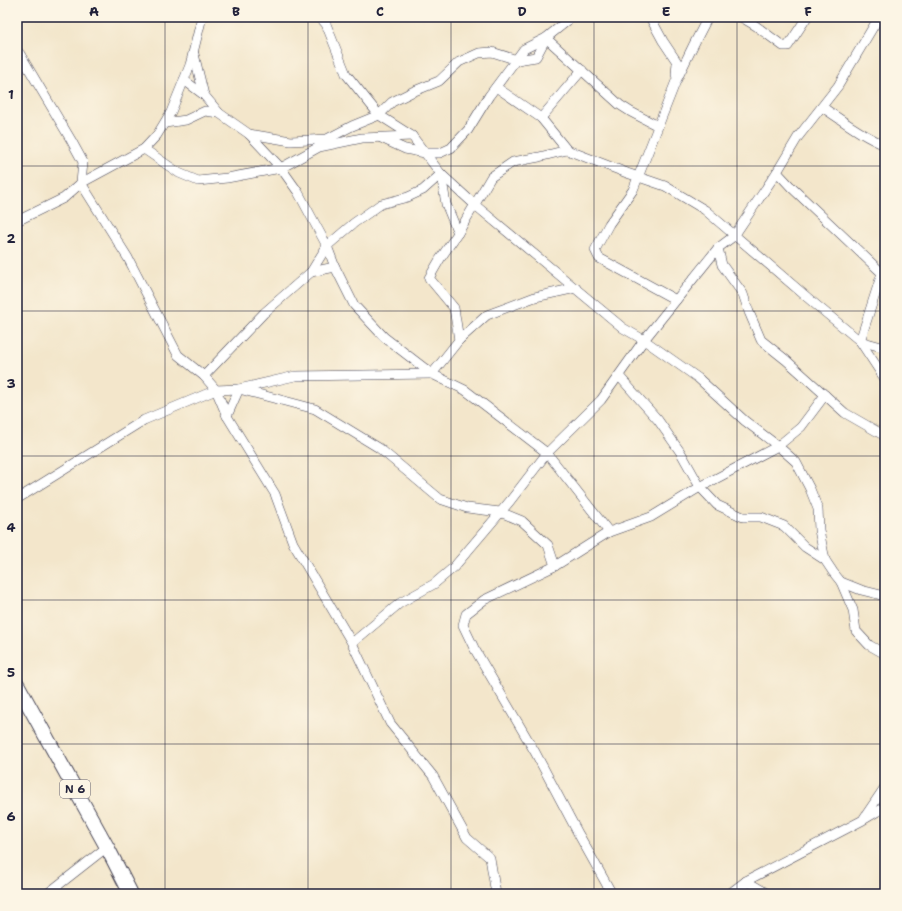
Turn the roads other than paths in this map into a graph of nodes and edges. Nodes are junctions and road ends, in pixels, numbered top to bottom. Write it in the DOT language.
graph roads {
  1 [pos="196,17"];
  2 [pos="202,17"];
  3 [pos="320,17"];
  4 [pos="569,17"];
  5 [pos="650,17"];
  6 [pos="708,17"];
  7 [pos="741,17"];
  8 [pos="807,17"];
  9 [pos="879,17"];
  10 [pos="546,38"];
  11 [pos="193,51"];
  12 [pos="17,52"];
  13 [pos="517,60"];
  14 [pos="582,70"];
  15 [pos="184,80"];
  16 [pos="676,81"];
  17 [pos="496,87"];
  18 [pos="204,95"];
  19 [pos="822,107"];
  20 [pos="219,113"];
  21 [pos="379,115"];
  22 [pos="541,118"];
  23 [pos="165,123"];
  24 [pos="658,126"];
  25 [pos="249,134"];
  26 [pos="412,136"];
  27 [pos="380,138"];
  28 [pos="885,145"];
  29 [pos="144,149"];
  30 [pos="567,150"];
  31 [pos="425,153"];
  32 [pos="281,168"];
  33 [pos="777,172"];
  34 [pos="441,174"];
  35 [pos="638,177"];
  36 [pos="81,183"];
  37 [pos="475,205"];
  38 [pos="17,221"];
  39 [pos="458,233"];
  40 [pos="734,236"];
  41 [pos="327,246"];
  42 [pos="718,248"];
  43 [pos="335,267"];
  44 [pos="311,272"];
  45 [pos="576,288"];
  46 [pos="676,300"];
  47 [pos="459,340"];
  48 [pos="644,340"];
  49 [pos="860,341"];
  50 [pos="885,348"];
  51 [pos="432,374"];
  52 [pos="204,376"];
  53 [pos="619,376"];
  54 [pos="885,380"];
  55 [pos="239,389"];
  56 [pos="216,390"];
  57 [pos="825,395"];
  58 [pos="227,416"];
  59 [pos="885,436"];
  60 [pos="778,446"];
  61 [pos="547,453"];
  62 [pos="700,487"];
  63 [pos="17,499"];
  64 [pos="500,512"];
  65 [pos="609,532"];
  66 [pos="825,560"];
  67 [pos="555,566"];
  68 [pos="841,582"];
  69 [pos="885,596"];
  70 [pos="352,643"];
  71 [pos="885,654"];
  72 [pos="17,684"];
  73 [pos="885,787"];
  74 [pos="885,807"];
  75 [pos="863,820"];
  76 [pos="107,847"];
  77 [pos="746,881"];
  78 [pos="47,894"];
  79 [pos="131,894"];
  80 [pos="496,894"];
  81 [pos="612,894"];
  82 [pos="729,894"];
  83 [pos="740,894"];
  84 [pos="768,894"];
  1 -- 11 [label="street"];
  2 -- 11 [label="street"];
  3 -- 21 [label="street"];
  4 -- 10 [label="street"];
  5 -- 16 [label="street"];
  6 -- 16 [label="street"];
  7 -- 8 [label="street"];
  9 -- 19 [label="street"];
  10 -- 13 [label="street"];
  10 -- 14 [label="street"];
  11 -- 15 [label="street"];
  11 -- 18 [label="street"];
  12 -- 36 [label="street"];
  13 -- 17 [label="street"];
  13 -- 21 [label="street"];
  14 -- 22 [label="street"];
  14 -- 24 [label="street"];
  15 -- 18 [label="street"];
  15 -- 23 [label="street"];
  16 -- 24 [label="street"];
  17 -- 22 [label="street"];
  17 -- 31 [label="street"];
  18 -- 20 [label="street"];
  19 -- 28 [label="street"];
  19 -- 33 [label="street"];
  20 -- 23 [label="street"];
  20 -- 25 [label="street"];
  21 -- 25 [label="street"];
  21 -- 26 [label="street"];
  22 -- 30 [label="street"];
  23 -- 29 [label="street"];
  24 -- 35 [label="street"];
  25 -- 32 [label="street"];
  26 -- 27 [label="street"];
  26 -- 31 [label="street"];
  27 -- 31 [label="street"];
  27 -- 32 [label="street"];
  29 -- 32 [label="street"];
  29 -- 36 [label="street"];
  30 -- 35 [label="street"];
  30 -- 37 [label="street"];
  31 -- 34 [label="street"];
  32 -- 41 [label="street"];
  33 -- 40 [label="street"];
  33 -- 49 [label="street"];
  34 -- 37 [label="street"];
  34 -- 39 [label="street"];
  34 -- 41 [label="street"];
  35 -- 40 [label="street"];
  35 -- 46 [label="street"];
  36 -- 38 [label="street"];
  36 -- 52 [label="street"];
  37 -- 39 [label="street"];
  37 -- 45 [label="street"];
  39 -- 47 [label="street"];
  40 -- 42 [label="street"];
  40 -- 49 [label="street"];
  41 -- 43 [label="street"];
  41 -- 44 [label="street"];
  42 -- 46 [label="street"];
  42 -- 57 [label="street"];
  43 -- 44 [label="street"];
  43 -- 51 [label="street"];
  44 -- 52 [label="street"];
  45 -- 47 [label="street"];
  45 -- 48 [label="street"];
  46 -- 48 [label="street"];
  47 -- 51 [label="street"];
  48 -- 53 [label="street"];
  48 -- 60 [label="street"];
  49 -- 50 [label="street"];
  49 -- 54 [label="street"];
  51 -- 55 [label="street"];
  51 -- 61 [label="street"];
  52 -- 56 [label="street"];
  53 -- 61 [label="street"];
  53 -- 62 [label="street"];
  55 -- 56 [label="street"];
  55 -- 58 [label="street"];
  55 -- 64 [label="street"];
  56 -- 58 [label="street"];
  56 -- 63 [label="street"];
  57 -- 59 [label="street"];
  57 -- 60 [label="street"];
  58 -- 70 [label="street"];
  60 -- 62 [label="street"];
  60 -- 66 [label="street"];
  61 -- 64 [label="street"];
  61 -- 65 [label="street"];
  62 -- 65 [label="street"];
  62 -- 66 [label="street"];
  64 -- 67 [label="street"];
  64 -- 70 [label="street"];
  65 -- 67 [label="street"];
  66 -- 68 [label="street"];
  67 -- 81 [label="street"];
  68 -- 69 [label="street"];
  68 -- 71 [label="street"];
  70 -- 80 [label="street"];
  72 -- 76 [label="main road, N 6"];
  73 -- 75 [label="street"];
  74 -- 75 [label="street"];
  75 -- 77 [label="street"];
  76 -- 78 [label="street"];
  76 -- 79 [label="main road, N 6"];
  77 -- 82 [label="street"];
  77 -- 83 [label="street"];
  77 -- 84 [label="street"];
}
